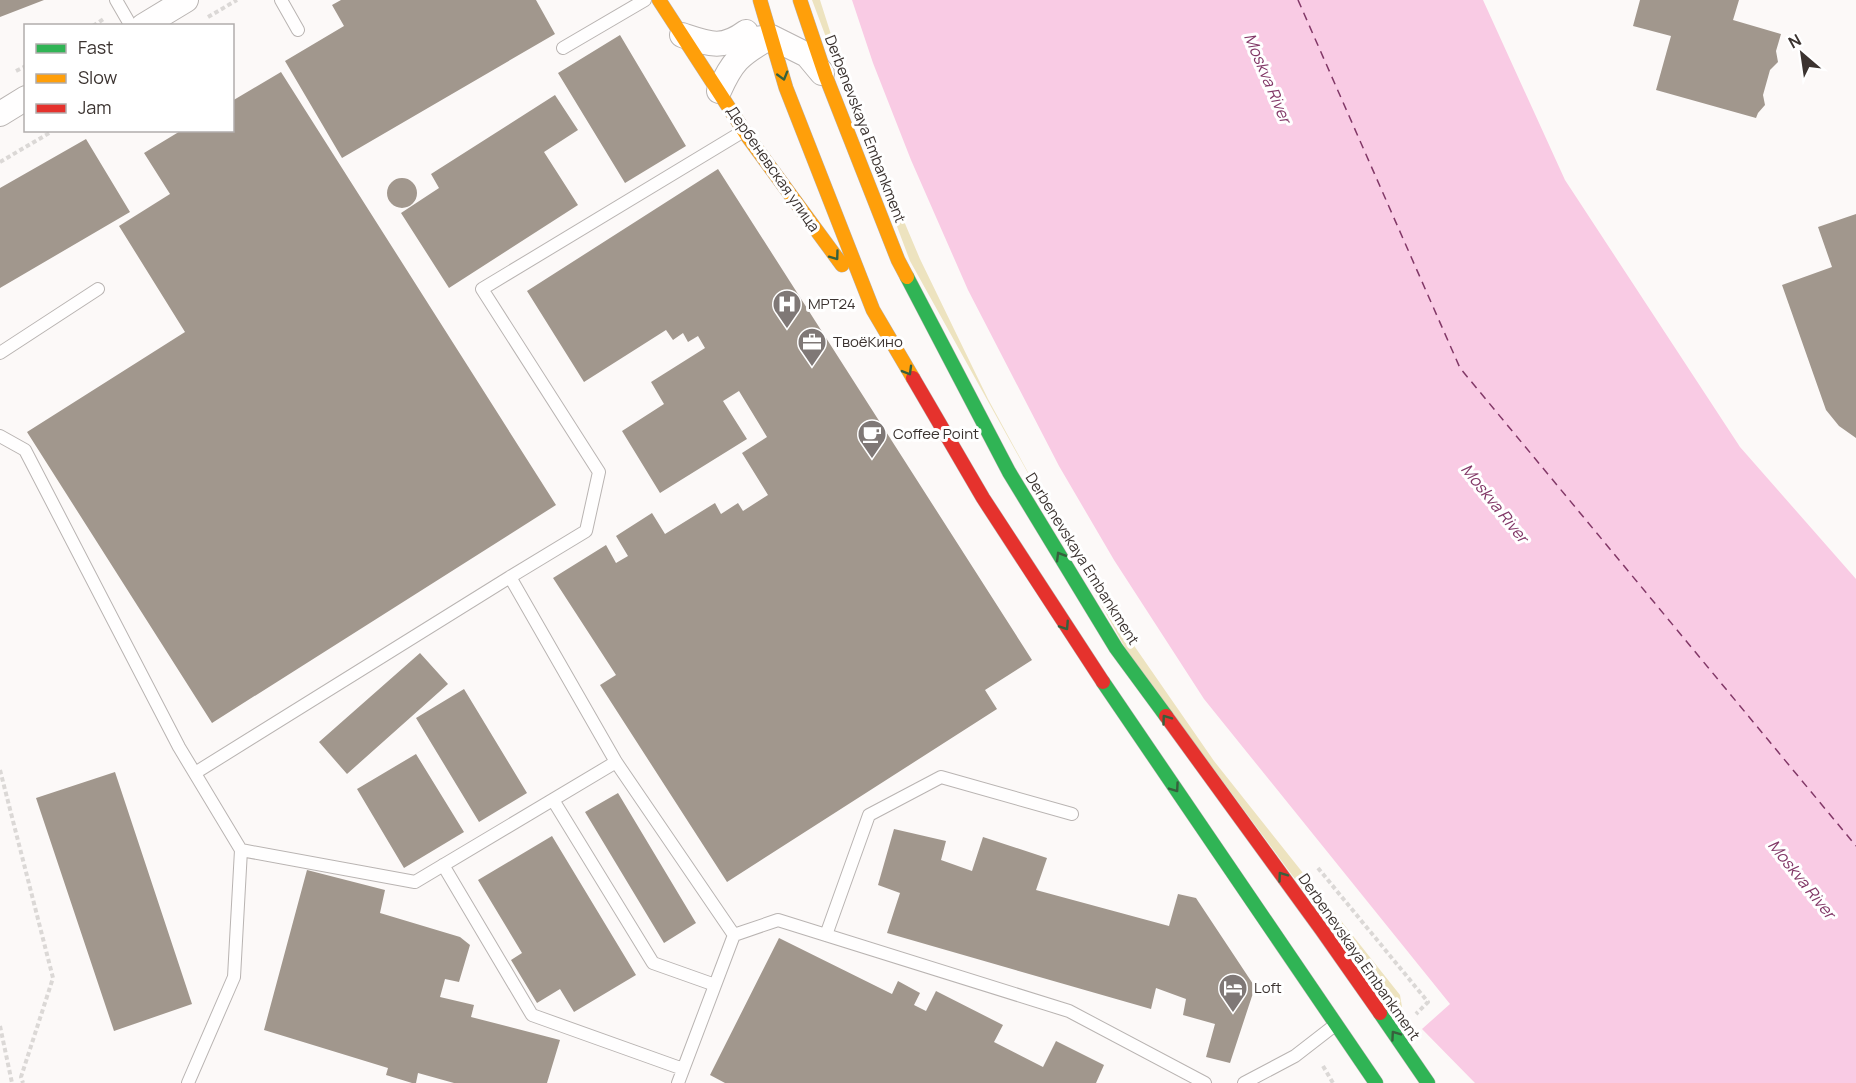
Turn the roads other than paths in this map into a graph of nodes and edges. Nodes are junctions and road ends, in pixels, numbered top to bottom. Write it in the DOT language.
graph roads {
  1 [pos="116,0"];
  2 [pos="281,0"];
  3 [pos="645,0"];
  4 [pos="659,0"];
  5 [pos="760,0"];
  6 [pos="800,0"];
  7 [pos="171,4"];
  8 [pos="130,24"];
  9 [pos="146,24"];
  10 [pos="298,30"];
  11 [pos="682,35"];
  12 [pos="771,37"];
  13 [pos="733,42"];
  14 [pos="563,48"];
  15 [pos="826,77"];
  16 [pos="719,91"];
  17 [pos="24,99"];
  18 [pos="0,114"];
  19 [pos="744,131"];
  20 [pos="98,289"];
  21 [pos="868,301"];
  22 [pos="0,353"];
  23 [pos="0,436"];
  24 [pos="510,577"];
  25 [pos="616,762"];
  26 [pos="195,773"];
  27 [pos="553,800"];
  28 [pos="1072,814"];
  29 [pos="241,850"];
  30 [pos="443,865"];
  31 [pos="734,935"];
  32 [pos="826,935"];
  33 [pos="715,985"];
  34 [pos="1335,1025"];
  35 [pos="683,1069"];
  36 [pos="1368,1077"];
  37 [pos="188,1083"];
  38 [pos="678,1083"];
  39 [pos="1205,1083"];
  40 [pos="1244,1083"];
  41 [pos="1428,1083"];
  1 -- 8 [label="lane"];
  2 -- 10 [label="lane"];
  3 -- 14 [label="lane"];
  4 -- 11 [label="main road, Дербеневская улица"];
  5 -- 12 [label="main road"];
  5 -- 13 [label="street"];
  6 -- 15 [label="main road, Derbenevskaya Embankment"];
  7 -- 9 [label="street"];
  11 -- 13 [label="street"];
  11 -- 16 [label="main road, Дербеневская улица"];
  12 -- 13 [label="street"];
  12 -- 15 [label="street"];
  12 -- 16 [label="street"];
  12 -- 21 [label="main road, one-way"];
  41 -- 15 [label="main road, Derbenevskaya Embankment, one-way"];
  16 -- 19 [label="main road, Дербеневская улица"];
  17 -- 18 [label="street"];
  19 -- 21 [label="main road, Дербеневская улица, one-way"];
  19 -- 24 [label="lane"];
  20 -- 22 [label="lane"];
  21 -- 34 [label="main road, one-way"];
  23 -- 26 [label="lane"];
  24 -- 25 [label="lane"];
  24 -- 26 [label="lane"];
  25 -- 27 [label="lane"];
  25 -- 31 [label="lane"];
  26 -- 29 [label="lane"];
  27 -- 30 [label="lane"];
  27 -- 33 [label="lane"];
  28 -- 32 [label="lane"];
  29 -- 30 [label="lane"];
  29 -- 37 [label="lane"];
  30 -- 35 [label="lane"];
  31 -- 32 [label="lane"];
  31 -- 33 [label="lane"];
  32 -- 39 [label="lane"];
  33 -- 35 [label="lane"];
  34 -- 36 [label="main road"];
  34 -- 40 [label="lane"];
  35 -- 38 [label="lane"];
}
